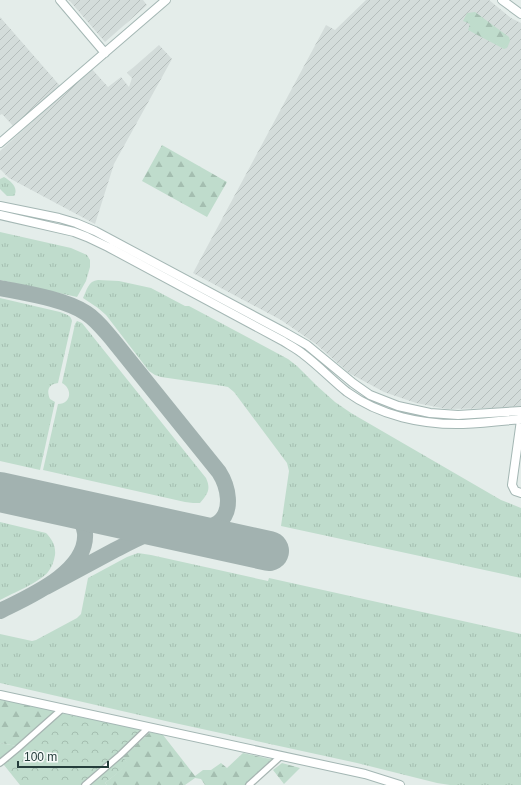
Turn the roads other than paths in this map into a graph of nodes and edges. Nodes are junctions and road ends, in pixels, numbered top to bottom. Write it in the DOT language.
graph roads {
  1 [pos="60,0"];
  2 [pos="166,0"];
  3 [pos="503,1"];
  4 [pos="521,14"];
  5 [pos="105,53"];
  6 [pos="0,143"];
  7 [pos="0,206"];
  8 [pos="0,215"];
  9 [pos="521,416"];
  10 [pos="521,493"];
  11 [pos="0,695"];
  12 [pos="62,709"];
  13 [pos="149,727"];
  14 [pos="281,756"];
  15 [pos="0,764"];
  16 [pos="85,785"];
  17 [pos="249,785"];
  18 [pos="400,785"];
  1 -- 5 [label="street"];
  2 -- 5 [label="street"];
  3 -- 4 [label="street"];
  5 -- 6 [label="street"];
  7 -- 9 [label="street"];
  8 -- 9 [label="street"];
  9 -- 10 [label="street"];
  11 -- 12 [label="street"];
  12 -- 13 [label="street"];
  12 -- 15 [label="street"];
  13 -- 14 [label="street"];
  13 -- 16 [label="street"];
  14 -- 17 [label="street"];
  14 -- 18 [label="street"];
}
